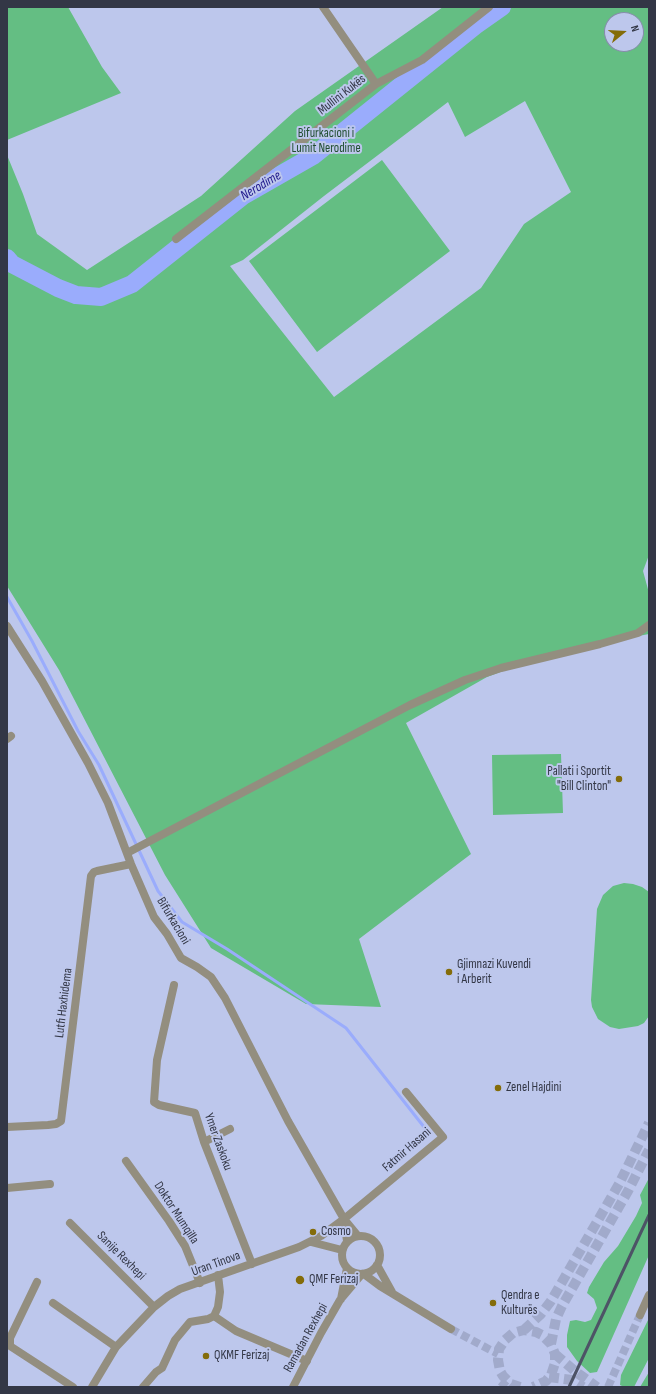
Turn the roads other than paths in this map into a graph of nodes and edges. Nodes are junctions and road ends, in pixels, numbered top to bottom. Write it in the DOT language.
graph roads {
  1 [pos="323,7"];
  2 [pos="489,7"];
  3 [pos="376,84"];
  4 [pos="176,239"];
  5 [pos="649,625"];
  6 [pos="7,626"];
  7 [pos="129,852"];
  8 [pos="131,864"];
  9 [pos="174,985"];
  10 [pos="406,1092"];
  11 [pos="7,1127"];
  12 [pos="230,1129"];
  13 [pos="204,1142"];
  14 [pos="126,1161"];
  15 [pos="50,1184"];
  16 [pos="7,1188"];
  17 [pos="344,1219"];
  18 [pos="70,1223"];
  19 [pos="358,1236"];
  20 [pos="347,1241"];
  21 [pos="311,1242"];
  22 [pos="342,1250"];
  23 [pos="252,1264"];
  24 [pos="377,1265"];
  25 [pos="347,1268"];
  26 [pos="363,1274"];
  27 [pos="218,1276"];
  28 [pos="37,1282"];
  29 [pos="200,1282"];
  30 [pos="392,1292"];
  31 [pos="649,1295"];
  32 [pos="340,1300"];
  33 [pos="53,1303"];
  34 [pos="154,1307"];
  35 [pos="640,1315"];
  36 [pos="214,1316"];
  37 [pos="451,1329"];
  38 [pos="116,1347"];
  39 [pos="307,1361"];
  40 [pos="73,1387"];
  41 [pos="92,1387"];
  42 [pos="143,1387"];
  43 [pos="293,1387"];
  1 -- 3 [label="street"];
  2 -- 3 [label="street, Mullini Kukës"];
  3 -- 4 [label="street, Mullini Kukës"];
  5 -- 7 [label="street"];
  6 -- 7 [label="street, Bifurkacioni"];
  7 -- 8 [label="street, Bifurkacioni"];
  8 -- 11 [label="street, Lutfi Haxhidema"];
  8 -- 17 [label="street, Bifurkacioni"];
  9 -- 13 [label="street, Ymer Zaskoku"];
  10 -- 17 [label="street, Fatmir Hasani"];
  12 -- 13 [label="street"];
  13 -- 23 [label="street, Ymer Zaskoku"];
  14 -- 29 [label="street, Doktor Mumqilla"];
  15 -- 16 [label="street"];
  17 -- 19 [label="street"];
  17 -- 20 [label="street"];
  17 -- 21 [label="street"];
  18 -- 34 [label="street, Sanije Rexhepi"];
  19 -- 20 [label="street"];
  19 -- 24 [label="street"];
  20 -- 22 [label="street"];
  21 -- 22 [label="street"];
  21 -- 23 [label="street, Uran Tinova"];
  22 -- 25 [label="street, Ramadan Rexhepi"];
  23 -- 27 [label="street, Uran Tinova"];
  24 -- 26 [label="street, Ramadan Rexhepi"];
  24 -- 30 [label="street"];
  25 -- 26 [label="street"];
  25 -- 32 [label="street, Ramadan Rexhepi"];
  26 -- 30 [label="street"];
  26 -- 32 [label="street, Ramadan Rexhepi"];
  27 -- 29 [label="street, Uran Tinova"];
  27 -- 36 [label="street"];
  28 -- 40 [label="street"];
  29 -- 34 [label="street, Uran Tinova"];
  30 -- 37 [label="street"];
  31 -- 35 [label="street"];
  32 -- 39 [label="street, Ramadan Rexhepi"];
  33 -- 38 [label="street"];
  34 -- 38 [label="street, Uran Tinova"];
  36 -- 39 [label="street"];
  36 -- 42 [label="street"];
  38 -- 41 [label="street, Uran Tinova"];
  39 -- 43 [label="street, Ramadan Rexhepi"];
}
